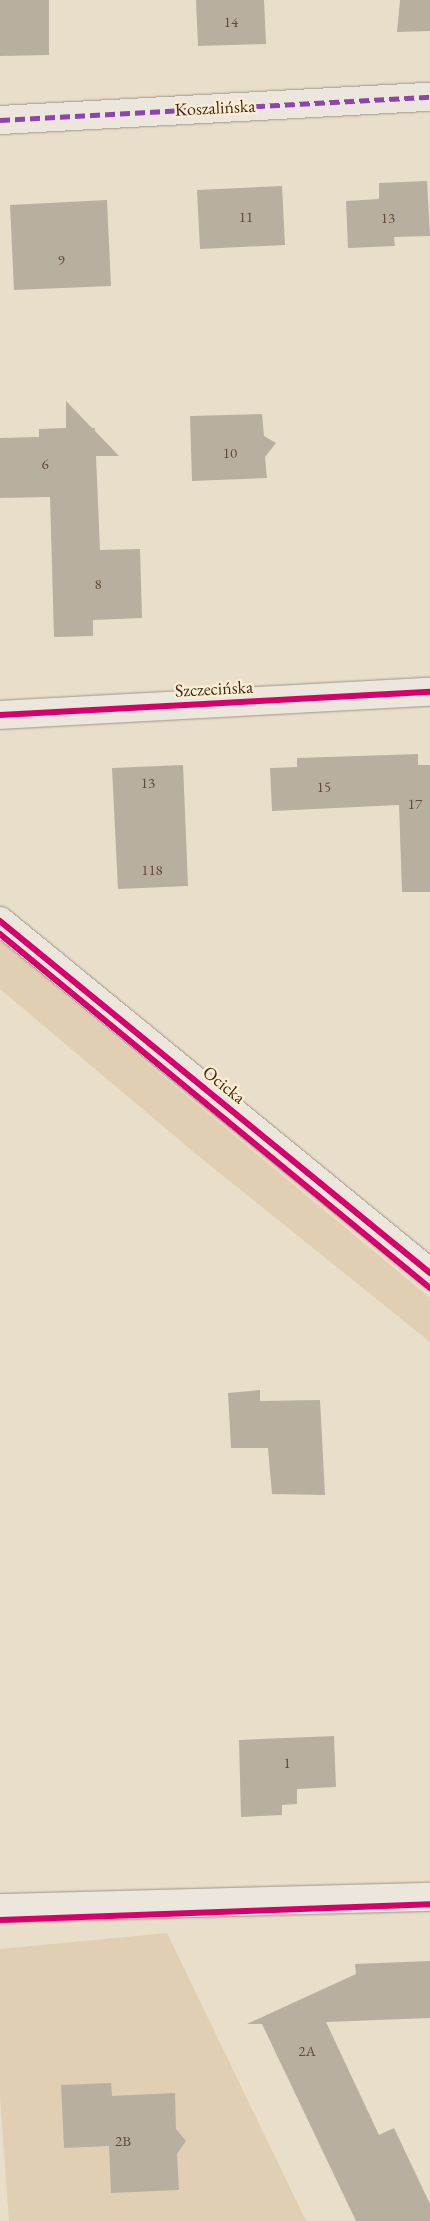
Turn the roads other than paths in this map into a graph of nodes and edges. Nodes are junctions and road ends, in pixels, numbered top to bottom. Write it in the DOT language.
graph roads {
  1 [pos="430,97"];
  2 [pos="0,120"];
  3 [pos="430,692"];
  4 [pos="0,715"];
  5 [pos="0,921"];
  6 [pos="430,1273"];
  7 [pos="430,1897"];
  8 [pos="0,1908"];
  1 -- 2 [label="street, Koszalińska"];
  3 -- 4 [label="street, Szczecińska"];
  5 -- 6 [label="street, Ocicka"];
  7 -- 8 [label="street"];
}
